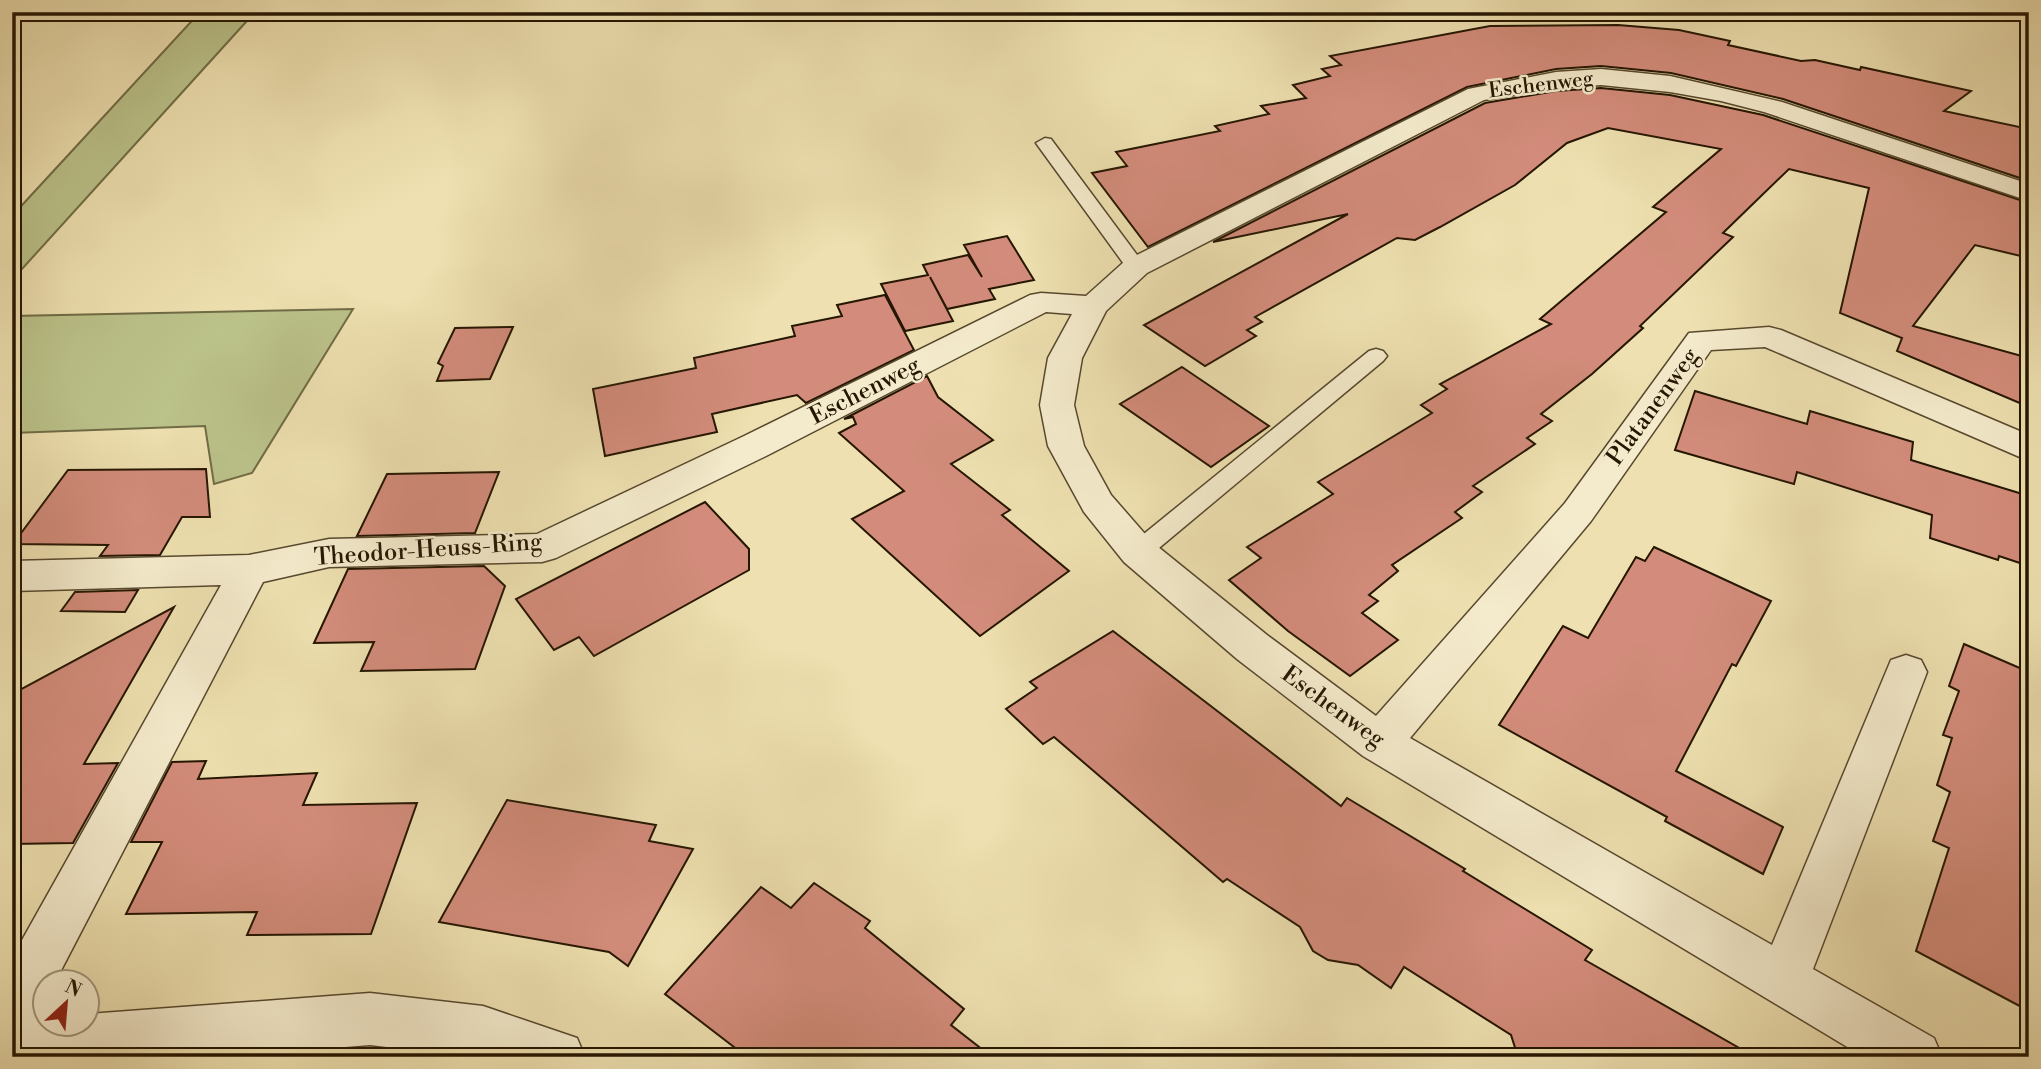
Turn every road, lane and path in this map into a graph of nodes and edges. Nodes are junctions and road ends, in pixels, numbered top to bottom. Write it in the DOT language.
graph roads {
  1 [pos="1045,143"];
  2 [pos="2029,193"];
  3 [pos="1136,267"];
  4 [pos="1093,306"];
  5 [pos="1376,356"];
  6 [pos="755,446"];
  7 [pos="2029,449"];
  8 [pos="1138,552"];
  9 [pos="249,570"];
  10 [pos="12,576"];
  11 [pos="1906,672"];
  12 [pos="1379,743"];
  13 [pos="1783,980"];
  14 [pos="15,1028"];
  15 [pos="558,1057"];
  16 [pos="1916,1057"];
  1 -- 3 [label="lane"];
  2 -- 3 [label="street, Eschenweg"];
  3 -- 4 [label="street, Eschenweg"];
  4 -- 6 [label="street, Eschenweg"];
  4 -- 8 [label="street, Eschenweg"];
  5 -- 8 [label="lane"];
  6 -- 9 [label="street, Theodor-Heuss-Ring"];
  7 -- 12 [label="street, Platanenweg"];
  8 -- 12 [label="street, Eschenweg"];
  9 -- 10 [label="street, Theodor-Heuss-Ring"];
  9 -- 14 [label="street"];
  11 -- 13 [label="street"];
  12 -- 13 [label="street, Eschenweg"];
  13 -- 16 [label="street, Eschenweg"];
  14 -- 15 [label="street"];
}
